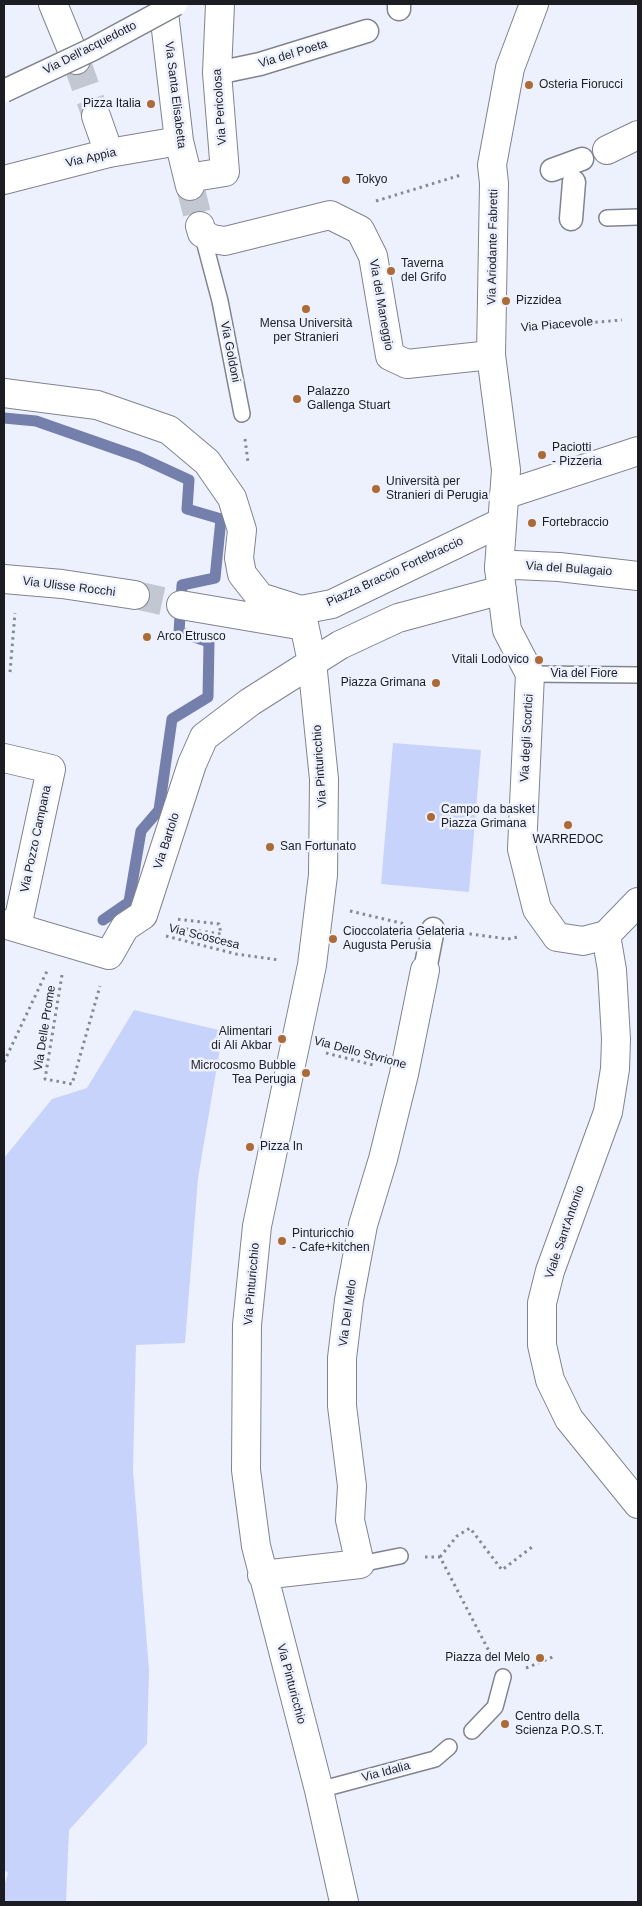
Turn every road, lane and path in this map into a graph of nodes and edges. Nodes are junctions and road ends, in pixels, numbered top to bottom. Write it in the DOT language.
graph roads {
  1 [pos="53,4"];
  2 [pos="163,4"];
  3 [pos="176,4"];
  4 [pos="220,4"];
  5 [pos="534,4"];
  6 [pos="368,31"];
  7 [pos="76,60"];
  8 [pos="217,73"];
  9 [pos="4,91"];
  10 [pos="96,116"];
  11 [pos="638,135"];
  12 [pos="179,141"];
  13 [pos="109,153"];
  14 [pos="595,154"];
  15 [pos="492,165"];
  16 [pos="552,170"];
  17 [pos="4,180"];
  18 [pos="189,182"];
  19 [pos="574,182"];
  20 [pos="330,215"];
  21 [pos="638,217"];
  22 [pos="607,218"];
  23 [pos="571,219"];
  24 [pos="201,229"];
  25 [pos="622,320"];
  26 [pos="491,343"];
  27 [pos="4,393"];
  28 [pos="242,414"];
  29 [pos="638,451"];
  30 [pos="248,462"];
  31 [pos="503,508"];
  32 [pos="638,576"];
  33 [pos="500,579"];
  34 [pos="11,580"];
  35 [pos="135,595"];
  36 [pos="181,605"];
  37 [pos="302,618"];
  38 [pos="312,662"];
  39 [pos="10,672"];
  40 [pos="530,674"];
  41 [pos="638,674"];
  42 [pos="4,758"];
  43 [pos="638,902"];
  44 [pos="10,925"];
  45 [pos="151,925"];
  46 [pos="169,927"];
  47 [pos="433,929"];
  48 [pos="606,935"];
  49 [pos="109,955"];
  50 [pos="312,965"];
  51 [pos="63,968"];
  52 [pos="55,969"];
  53 [pos="425,970"];
  54 [pos="294,1044"];
  55 [pos="4,1062"];
  56 [pos="404,1074"];
  57 [pos="638,1504"];
  58 [pos="532,1547"];
  59 [pos="400,1556"];
  60 [pos="440,1557"];
  61 [pos="360,1564"];
  62 [pos="262,1574"];
  63 [pos="555,1656"];
  64 [pos="503,1677"];
  65 [pos="472,1731"];
  66 [pos="449,1747"];
  67 [pos="320,1790"];
  68 [pos="344,1902"];
  1 -- 7 [label="street"];
  2 -- 12 [label="street, Via Santa Elisabetta"];
  3 -- 9 [label="street, Via Dell'acquedotto, bridge"];
  4 -- 8 [label="street, Via Pericolosa"];
  5 -- 15 [label="street, Via Ariodante Fabretti"];
  6 -- 8 [label="street, Via del Poeta"];
  8 -- 18 [label="street, Via Pericolosa"];
  10 -- 13 [label="street"];
  11 -- 14 [label="street"];
  12 -- 13 [label="street, Via Appia"];
  12 -- 18 [label="street, Via Santa Elisabetta"];
  13 -- 17 [label="street, Via Appia"];
  14 -- 16 [label="street"];
  15 -- 20 [label="path"];
  15 -- 26 [label="street, Via Ariodante Fabretti"];
  19 -- 23 [label="street"];
  20 -- 24 [label="street"];
  20 -- 26 [label="street, Via del Maneggio"];
  21 -- 22 [label="lane"];
  24 -- 28 [label="lane, Via Goldoni"];
  25 -- 26 [label="path, Via Piacevole"];
  26 -- 31 [label="street, Via Ariodante Fabretti"];
  27 -- 37 [label="street"];
  28 -- 30 [label="path"];
  29 -- 31 [label="street, Piazza Braccio Fortebraccio"];
  31 -- 33 [label="street"];
  31 -- 37 [label="street, Piazza Braccio Fortebraccio"];
  32 -- 33 [label="street, Via del Bulagaio"];
  33 -- 38 [label="street"];
  33 -- 40 [label="street"];
  34 -- 35 [label="street, Via Ulisse Rocchi"];
  34 -- 39 [label="path"];
  36 -- 37 [label="street"];
  37 -- 38 [label="street"];
  38 -- 45 [label="street, Via Bartolo"];
  38 -- 50 [label="street, Via Pinturicchio"];
  40 -- 41 [label="lane, Via del Fiore"];
  40 -- 48 [label="street, Via degli Scortici"];
  42 -- 44 [label="street, Via Pozzo Campana"];
  43 -- 48 [label="street"];
  44 -- 49 [label="street"];
  45 -- 46 [label="path, Via Scoscesa"];
  45 -- 49 [label="street"];
  45 -- 50 [label="path, Via Scoscesa"];
  47 -- 53 [label="street"];
  48 -- 57 [label="street, Viale Sant'Antonio"];
  49 -- 51 [label="path, Via Delle Prome"];
  50 -- 54 [label="street, Via Pinturicchio"];
  52 -- 55 [label="path, Via Delle Prome"];
  53 -- 56 [label="street, Via Del Melo"];
  54 -- 56 [label="path, Via Dello Stvrione"];
  54 -- 62 [label="street, Via Pinturicchio"];
  56 -- 61 [label="street, Via Del Melo"];
  58 -- 60 [label="path"];
  59 -- 60 [label="path"];
  59 -- 61 [label="lane"];
  60 -- 64 [label="path"];
  61 -- 62 [label="street"];
  62 -- 67 [label="street, Via Pinturicchio"];
  63 -- 64 [label="path"];
  64 -- 65 [label="lane"];
  66 -- 67 [label="lane, Via Idalia"];
  67 -- 68 [label="street, Via Pinturicchio"];
}
